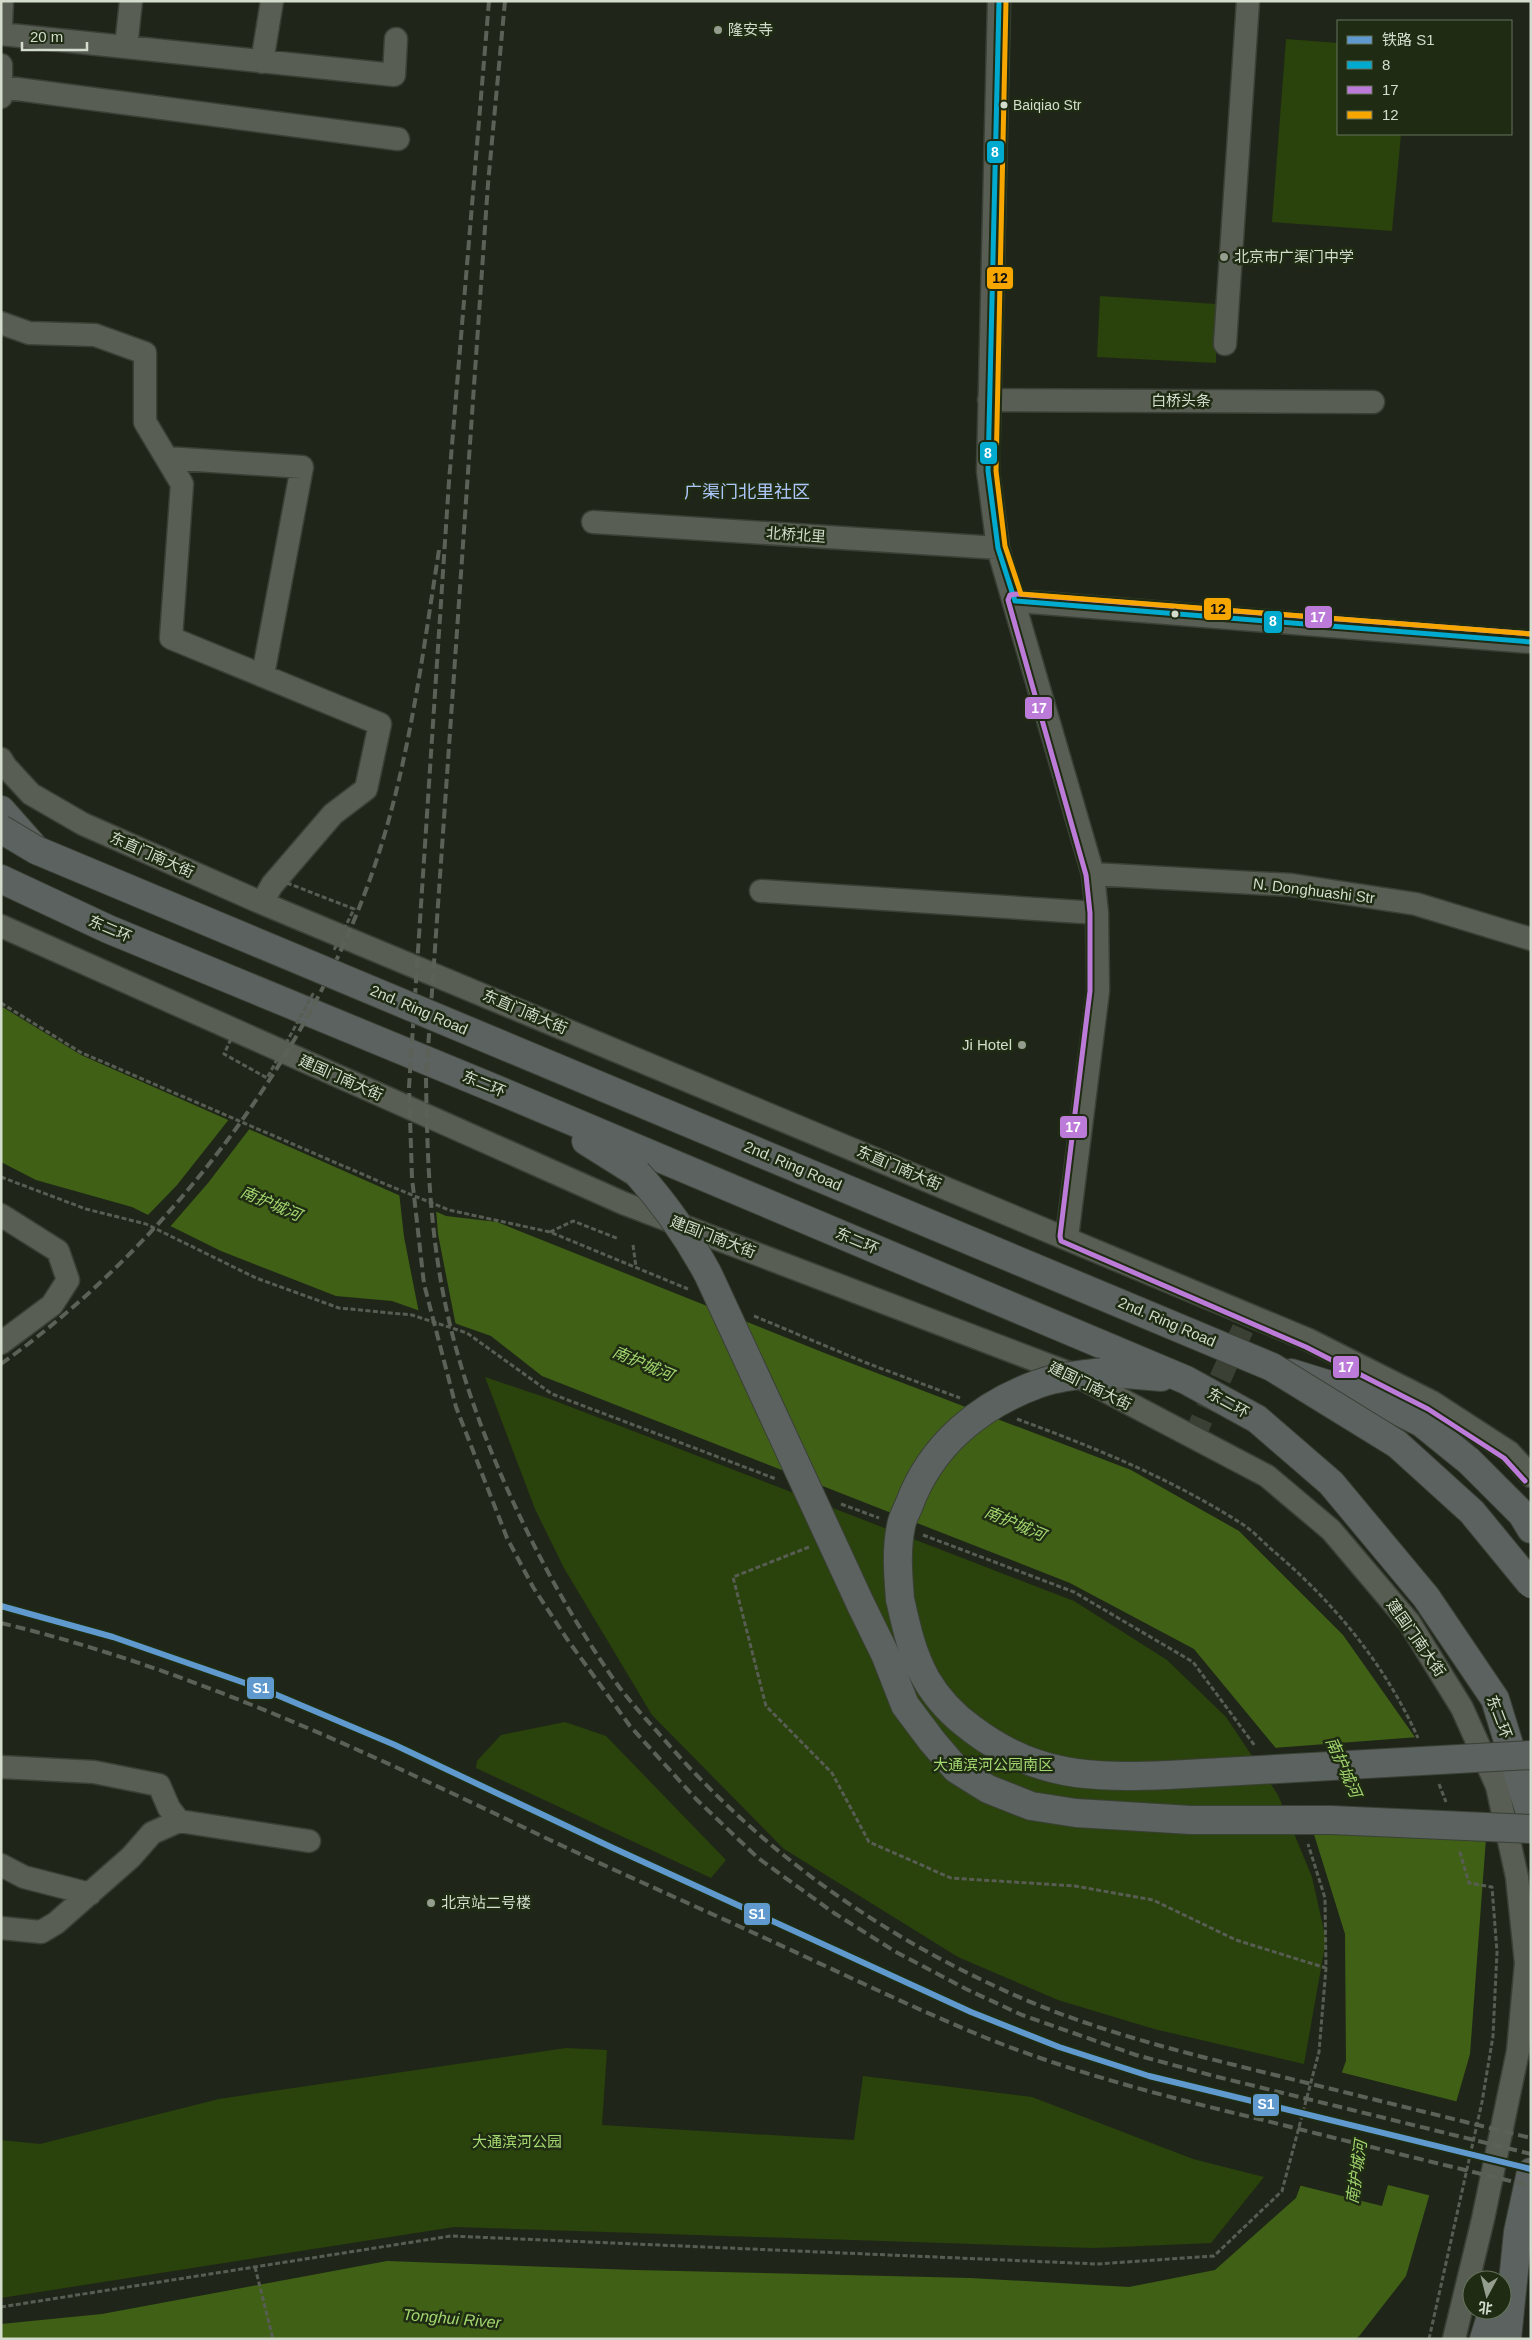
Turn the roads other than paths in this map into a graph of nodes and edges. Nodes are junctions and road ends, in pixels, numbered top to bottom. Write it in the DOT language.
graph roads {
  1 [pos="2,1"];
  2 [pos="131,1"];
  3 [pos="272,1"];
  4 [pos="999,1"];
  5 [pos="1248,1"];
  6 [pos="1,25"];
  7 [pos="1,34"];
  8 [pos="396,39"];
  9 [pos="126,47"];
  10 [pos="262,62"];
  11 [pos="1,65"];
  12 [pos="2,87"];
  13 [pos="1,97"];
  14 [pos="398,139"];
  15 [pos="1,323"];
  16 [pos="1225,344"];
  17 [pos="989,400"];
  18 [pos="1373,402"];
  19 [pos="167,458"];
  20 [pos="593,522"];
  21 [pos="998,548"];
  22 [pos="1015,601"];
  23 [pos="1531,642"];
  24 [pos="263,675"];
  25 [pos="1,759"];
  26 [pos="1,810"];
  27 [pos="1,829"];
  28 [pos="36,850"];
  29 [pos="1093,874"];
  30 [pos="1,879"];
  31 [pos="761,891"];
  32 [pos="262,903"];
  33 [pos="1097,913"];
  34 [pos="1,926"];
  35 [pos="1531,939"];
  36 [pos="510,1095"];
  37 [pos="1,1215"];
  38 [pos="1067,1237"];
  39 [pos="1,1343"];
  40 [pos="1272,1367"];
  41 [pos="1186,1380"];
  42 [pos="1531,1476"];
  43 [pos="1531,1529"];
  44 [pos="1531,1584"];
  45 [pos="1531,1754"];
  46 [pos="1,1767"];
  47 [pos="1531,1816"];
  48 [pos="179,1821"];
  49 [pos="1531,1829"];
  50 [pos="309,1841"];
  51 [pos="1,1865"];
  52 [pos="90,1894"];
  53 [pos="1,1928"];
  54 [pos="1531,2172"];
  55 [pos="1518,2232"];
  56 [pos="1506,2270"];
  57 [pos="1490,2320"];
  58 [pos="1454,2339"];
  59 [pos="1484,2339"];
  60 [pos="1507,2339"];
  1 -- 6 [label="street"];
  2 -- 9 [label="street"];
  3 -- 10 [label="street"];
  4 -- 17 [label="street"];
  5 -- 16 [label="street"];
  7 -- 9 [label="street"];
  8 -- 10 [label="street"];
  9 -- 10 [label="street"];
  11 -- 12 [label="street"];
  12 -- 13 [label="street"];
  12 -- 14 [label="street"];
  15 -- 19 [label="street"];
  17 -- 18 [label="street, 白桥头条"];
  17 -- 21 [label="street"];
  19 -- 24 [label="street"];
  19 -- 24 [label="street"];
  20 -- 21 [label="street, 北桥北里"];
  21 -- 22 [label="street"];
  22 -- 23 [label="street"];
  22 -- 29 [label="street"];
  24 -- 32 [label="street"];
  25 -- 32 [label="street, 东直门南大街"];
  26 -- 28 [label="highway"];
  27 -- 28 [label="highway, 2nd. Ring Road, bridge"];
  28 -- 40 [label="highway, 2nd. Ring Road, bridge"];
  29 -- 33 [label="street"];
  29 -- 35 [label="street, N. Donghuashi Str"];
  30 -- 36 [label="highway, 东二环"];
  31 -- 33 [label="street"];
  32 -- 38 [label="street, 东直门南大街"];
  33 -- 38 [label="street"];
  34 -- 58 [label="street, 建国门南大街"];
  36 -- 41 [label="highway, 东二环"];
  36 -- 49 [label="highway, bridge"];
  37 -- 39 [label="street"];
  38 -- 42 [label="street"];
  40 -- 43 [label="highway, bridge"];
  40 -- 44 [label="highway, 2nd. Ring Road, bridge"];
  41 -- 45 [label="highway, bridge"];
  41 -- 47 [label="highway, 东二环"];
  46 -- 48 [label="street"];
  48 -- 50 [label="street"];
  48 -- 52 [label="street"];
  51 -- 52 [label="street"];
  52 -- 53 [label="street"];
  54 -- 55 [label="highway"];
  55 -- 56 [label="highway"];
  55 -- 60 [label="highway"];
  57 -- 59 [label="highway"];
}
